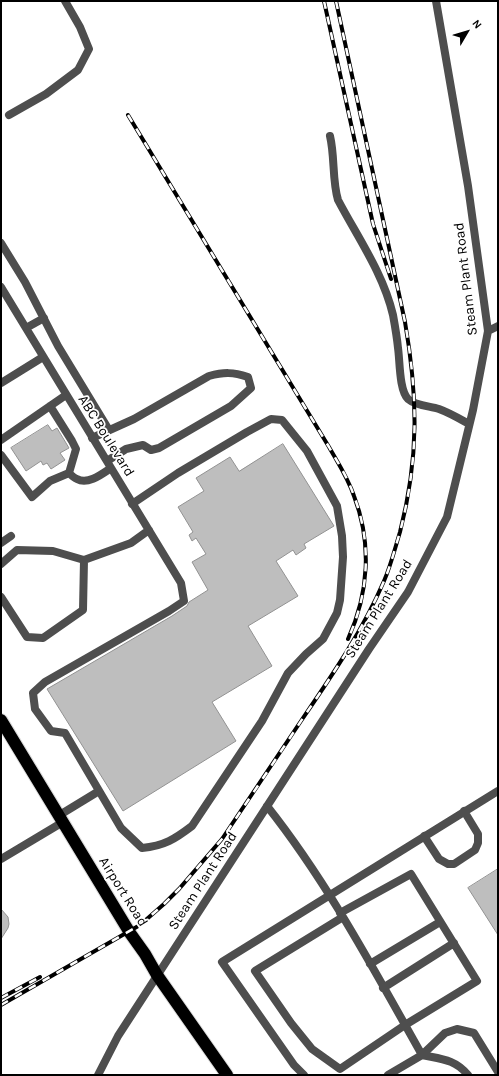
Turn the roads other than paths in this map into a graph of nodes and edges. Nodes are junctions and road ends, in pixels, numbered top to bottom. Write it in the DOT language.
graph roads {
  1 [pos="65,1"];
  2 [pos="436,1"];
  3 [pos="8,115"];
  4 [pos="330,136"];
  5 [pos="2,246"];
  6 [pos="1,287"];
  7 [pos="44,318"];
  8 [pos="498,326"];
  9 [pos="26,328"];
  10 [pos="488,331"];
  11 [pos="43,357"];
  12 [pos="1,383"];
  13 [pos="66,395"];
  14 [pos="50,406"];
  15 [pos="470,424"];
  16 [pos="109,430"];
  17 [pos="92,438"];
  18 [pos="1,440"];
  19 [pos="1,455"];
  20 [pos="109,464"];
  21 [pos="69,473"];
  22 [pos="132,504"];
  23 [pos="149,530"];
  24 [pos="11,536"];
  25 [pos="1,543"];
  26 [pos="84,560"];
  27 [pos="1,564"];
  28 [pos="1,598"];
  29 [pos="1,720"];
  30 [pos="498,790"];
  31 [pos="99,791"];
  32 [pos="267,806"];
  33 [pos="464,811"];
  34 [pos="60,819"];
  35 [pos="424,836"];
  36 [pos="1,859"];
  37 [pos="329,895"];
  38 [pos="342,915"];
  39 [pos="440,922"];
  40 [pos="454,943"];
  41 [pos="370,964"];
  42 [pos="157,975"];
  43 [pos="383,988"];
  44 [pos="405,1025"];
  45 [pos="422,1055"];
  46 [pos="498,1072"];
  47 [pos="98,1075"];
  48 [pos="227,1075"];
  49 [pos="304,1075"];
  50 [pos="388,1075"];
  51 [pos="468,1075"];
  1 -- 3 [label="street"];
  2 -- 10 [label="street, Steam Plant Road"];
  4 -- 15 [label="street"];
  5 -- 7 [label="street"];
  6 -- 9 [label="street, ABC Boulevard"];
  7 -- 9 [label="street"];
  7 -- 16 [label="street"];
  8 -- 10 [label="street"];
  9 -- 11 [label="street, ABC Boulevard"];
  10 -- 15 [label="street, Steam Plant Road"];
  11 -- 12 [label="street"];
  11 -- 13 [label="street, ABC Boulevard"];
  13 -- 14 [label="street"];
  13 -- 17 [label="street, ABC Boulevard"];
  14 -- 18 [label="street"];
  14 -- 21 [label="street"];
  15 -- 32 [label="street, Steam Plant Road"];
  16 -- 17 [label="street"];
  16 -- 20 [label="street"];
  17 -- 20 [label="street, ABC Boulevard"];
  19 -- 21 [label="street"];
  20 -- 21 [label="street"];
  20 -- 22 [label="street, ABC Boulevard"];
  22 -- 23 [label="street, ABC Boulevard"];
  22 -- 31 [label="street"];
  23 -- 26 [label="street"];
  23 -- 31 [label="street, ABC Boulevard"];
  24 -- 25 [label="street"];
  26 -- 27 [label="street"];
  26 -- 28 [label="street"];
  29 -- 34 [label="highway, Airport Road"];
  30 -- 33 [label="street"];
  31 -- 34 [label="street"];
  32 -- 37 [label="street"];
  32 -- 42 [label="street, Steam Plant Road"];
  33 -- 35 [label="street"];
  33 -- 35 [label="street"];
  34 -- 36 [label="street"];
  34 -- 42 [label="highway, Airport Road"];
  35 -- 37 [label="street"];
  37 -- 38 [label="street"];
  37 -- 49 [label="street"];
  38 -- 39 [label="street"];
  38 -- 41 [label="street"];
  38 -- 44 [label="street"];
  39 -- 40 [label="street"];
  39 -- 41 [label="street"];
  40 -- 43 [label="street"];
  40 -- 44 [label="street"];
  41 -- 43 [label="street"];
  42 -- 47 [label="street, Steam Plant Road"];
  42 -- 48 [label="highway, Airport Road"];
  43 -- 44 [label="street"];
  44 -- 45 [label="street"];
  45 -- 46 [label="street"];
  45 -- 50 [label="street"];
  45 -- 51 [label="street"];
}
